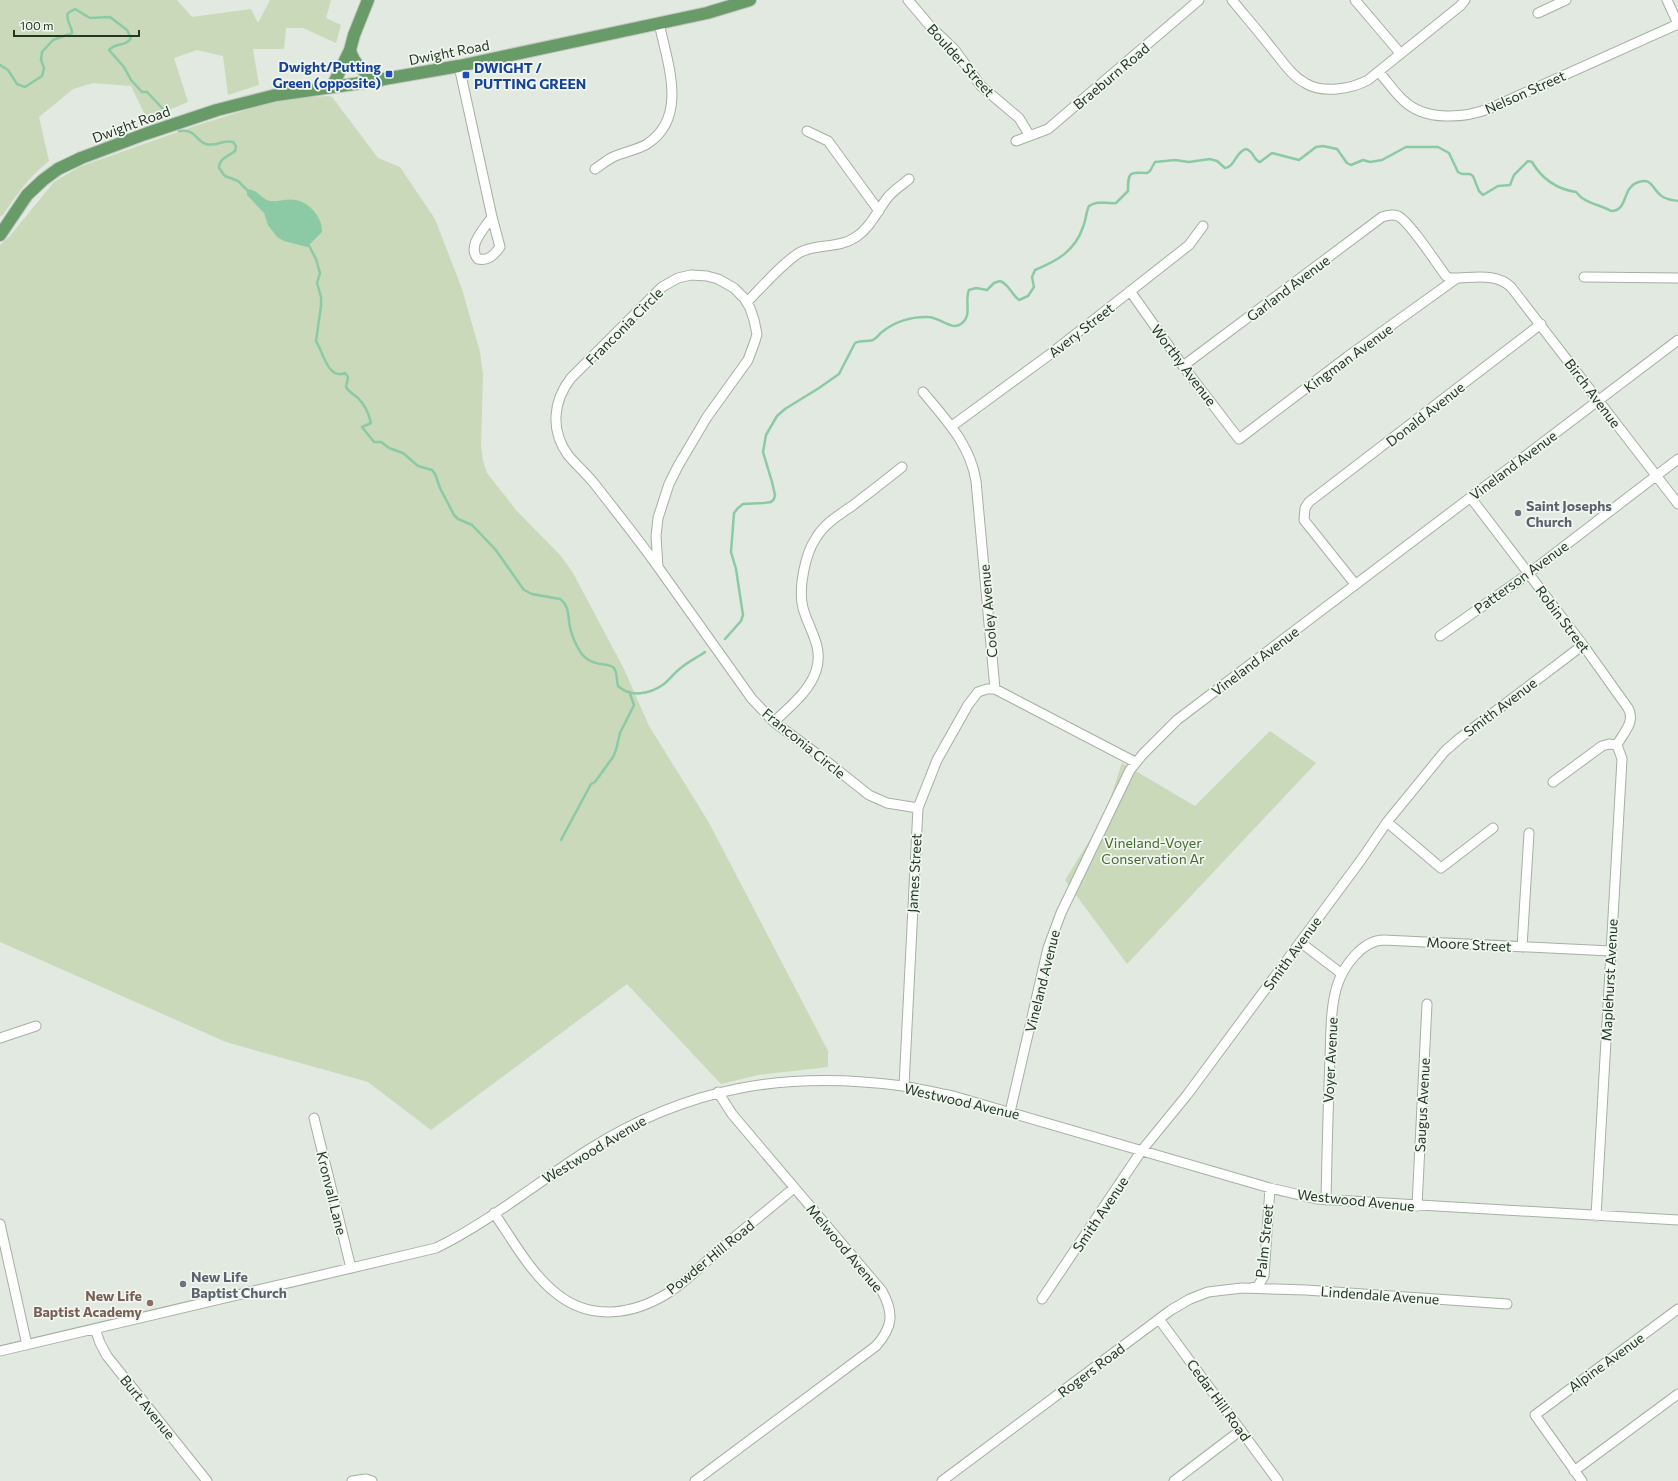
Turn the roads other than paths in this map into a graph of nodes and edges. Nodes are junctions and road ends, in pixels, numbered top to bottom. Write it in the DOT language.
graph roads {
  1 [pos="368,0"];
  2 [pos="750,0"];
  3 [pos="908,0"];
  4 [pos="1199,0"];
  5 [pos="1232,0"];
  6 [pos="1355,0"];
  7 [pos="1465,0"];
  8 [pos="1566,0"];
  9 [pos="1667,0"];
  10 [pos="1538,13"];
  11 [pos="659,23"];
  12 [pos="1678,24"];
  13 [pos="350,50"];
  14 [pos="1400,54"];
  15 [pos="459,66"];
  16 [pos="1379,72"];
  17 [pos="381,80"];
  18 [pos="332,87"];
  19 [pos="808,131"];
  20 [pos="1030,136"];
  21 [pos="1016,141"];
  22 [pos="595,169"];
  23 [pos="909,179"];
  24 [pos="879,211"];
  25 [pos="492,217"];
  26 [pos="1203,226"];
  27 [pos="0,235"];
  28 [pos="1584,277"];
  29 [pos="1457,278"];
  30 [pos="1678,278"];
  31 [pos="1130,291"];
  32 [pos="747,302"];
  33 [pos="1541,324"];
  34 [pos="1678,340"];
  35 [pos="1183,366"];
  36 [pos="922,392"];
  37 [pos="1599,400"];
  38 [pos="952,426"];
  39 [pos="1239,439"];
  40 [pos="1678,459"];
  41 [pos="902,467"];
  42 [pos="1656,476"];
  43 [pos="1471,498"];
  44 [pos="1678,504"];
  45 [pos="658,567"];
  46 [pos="1528,574"];
  47 [pos="1356,584"];
  48 [pos="1440,636"];
  49 [pos="1582,645"];
  50 [pos="995,689"];
  51 [pos="774,722"];
  52 [pos="1617,745"];
  53 [pos="1135,762"];
  54 [pos="1553,782"];
  55 [pos="918,808"];
  56 [pos="1387,822"];
  57 [pos="1493,828"];
  58 [pos="1529,832"];
  59 [pos="1300,942"];
  60 [pos="1522,947"];
  61 [pos="1611,951"];
  62 [pos="1342,974"];
  63 [pos="1427,1004"];
  64 [pos="36,1026"];
  65 [pos="0,1038"];
  66 [pos="904,1086"];
  67 [pos="718,1092"];
  68 [pos="1010,1112"];
  69 [pos="314,1118"];
  70 [pos="1142,1150"];
  71 [pos="794,1188"];
  72 [pos="1270,1188"];
  73 [pos="1326,1200"];
  74 [pos="1416,1206"];
  75 [pos="494,1213"];
  76 [pos="1596,1216"];
  77 [pos="1678,1220"];
  78 [pos="0,1224"];
  79 [pos="351,1268"];
  80 [pos="1252,1288"];
  81 [pos="1042,1299"];
  82 [pos="1507,1304"];
  83 [pos="1678,1309"];
  84 [pos="1159,1319"];
  85 [pos="95,1329"];
  86 [pos="27,1345"];
  87 [pos="0,1351"];
  88 [pos="1678,1394"];
  89 [pos="1241,1430"];
  90 [pos="1574,1471"];
  91 [pos="207,1481"];
  92 [pos="352,1481"];
  93 [pos="372,1481"];
  94 [pos="695,1481"];
  95 [pos="942,1481"];
  96 [pos="1174,1481"];
  97 [pos="1278,1481"];
  98 [pos="1582,1481"];
  1 -- 13 [label="main road"];
  2 -- 11 [label="main road, Dwight Road"];
  3 -- 20 [label="street, Boulder Street"];
  4 -- 20 [label="street, Braeburn Road"];
  5 -- 16 [label="street"];
  6 -- 14 [label="street"];
  7 -- 14 [label="street"];
  8 -- 10 [label="street"];
  9 -- 12 [label="street"];
  11 -- 15 [label="main road, Dwight Road"];
  11 -- 22 [label="street"];
  12 -- 16 [label="street, Nelson Street"];
  13 -- 17 [label="main road"];
  13 -- 18 [label="main road"];
  14 -- 16 [label="street"];
  15 -- 17 [label="main road, Dwight Road"];
  15 -- 25 [label="street"];
  17 -- 18 [label="main road, Dwight Road"];
  18 -- 27 [label="main road, Dwight Road"];
  19 -- 24 [label="street"];
  20 -- 21 [label="street, Braeburn Road"];
  23 -- 24 [label="street"];
  24 -- 32 [label="street"];
  26 -- 31 [label="street, Avery Street"];
  28 -- 30 [label="street"];
  29 -- 33 [label="street, Birch Avenue"];
  29 -- 35 [label="street, Garland Avenue"];
  29 -- 39 [label="street, Kingman Avenue"];
  31 -- 35 [label="street, Worthy Avenue"];
  31 -- 38 [label="street, Avery Street"];
  32 -- 45 [label="street, Franconia Circle"];
  32 -- 45 [label="street, Franconia Circle"];
  33 -- 37 [label="street, Birch Avenue"];
  33 -- 47 [label="street, Donald Avenue"];
  34 -- 37 [label="street, Vineland Avenue"];
  35 -- 39 [label="street, Worthy Avenue"];
  36 -- 38 [label="street, Cooley Avenue"];
  37 -- 42 [label="street, Birch Avenue"];
  37 -- 43 [label="street, Vineland Avenue"];
  38 -- 50 [label="street, Cooley Avenue"];
  40 -- 42 [label="street, Patterson Avenue"];
  41 -- 51 [label="street"];
  42 -- 44 [label="street, Birch Avenue"];
  42 -- 46 [label="street, Patterson Avenue"];
  43 -- 46 [label="street, Robin Street"];
  43 -- 47 [label="street, Vineland Avenue"];
  45 -- 51 [label="street, Franconia Circle"];
  46 -- 48 [label="street, Patterson Avenue"];
  46 -- 49 [label="street, Robin Street"];
  47 -- 53 [label="street, Vineland Avenue"];
  49 -- 52 [label="street, Robin Street"];
  49 -- 56 [label="street, Smith Avenue"];
  50 -- 53 [label="street"];
  50 -- 55 [label="street, James Street"];
  51 -- 55 [label="street, Franconia Circle"];
  52 -- 54 [label="street"];
  52 -- 61 [label="street, Maplehurst Avenue"];
  53 -- 68 [label="street, Vineland Avenue"];
  55 -- 66 [label="street, James Street"];
  56 -- 57 [label="street"];
  56 -- 59 [label="street, Smith Avenue"];
  58 -- 60 [label="street"];
  59 -- 62 [label="street"];
  59 -- 70 [label="street, Smith Avenue"];
  60 -- 61 [label="street, Moore Street"];
  60 -- 62 [label="street, Moore Street"];
  61 -- 76 [label="street, Maplehurst Avenue"];
  62 -- 73 [label="street, Voyer Avenue"];
  63 -- 74 [label="street, Saugus Avenue"];
  64 -- 65 [label="street"];
  66 -- 67 [label="street, Westwood Avenue"];
  66 -- 68 [label="street, Westwood Avenue"];
  67 -- 71 [label="street, Melwood Avenue"];
  67 -- 75 [label="street, Westwood Avenue"];
  68 -- 70 [label="street, Westwood Avenue"];
  69 -- 79 [label="street, Kronvall Lane"];
  70 -- 72 [label="street, Westwood Avenue"];
  70 -- 81 [label="street, Smith Avenue"];
  71 -- 75 [label="street, Powder Hill Road"];
  71 -- 94 [label="street, Melwood Avenue"];
  72 -- 73 [label="street, Westwood Avenue"];
  72 -- 80 [label="street, Palm Street"];
  73 -- 74 [label="street, Westwood Avenue"];
  74 -- 76 [label="street, Westwood Avenue"];
  75 -- 79 [label="street, Westwood Avenue"];
  76 -- 77 [label="street, Westwood Avenue"];
  78 -- 86 [label="street"];
  79 -- 85 [label="street, Westwood Avenue"];
  80 -- 82 [label="street, Lindendale Avenue"];
  80 -- 84 [label="street, Rogers Road"];
  83 -- 90 [label="street, Alpine Avenue"];
  84 -- 89 [label="street, Cedar Hill Road"];
  84 -- 95 [label="street, Rogers Road"];
  85 -- 86 [label="street, Westwood Avenue"];
  85 -- 91 [label="street, Burt Avenue"];
  86 -- 87 [label="street, Westwood Avenue"];
  88 -- 90 [label="street"];
  89 -- 96 [label="street"];
  89 -- 97 [label="street, Cedar Hill Road"];
  90 -- 98 [label="street"];
  92 -- 93 [label="street"];
}
